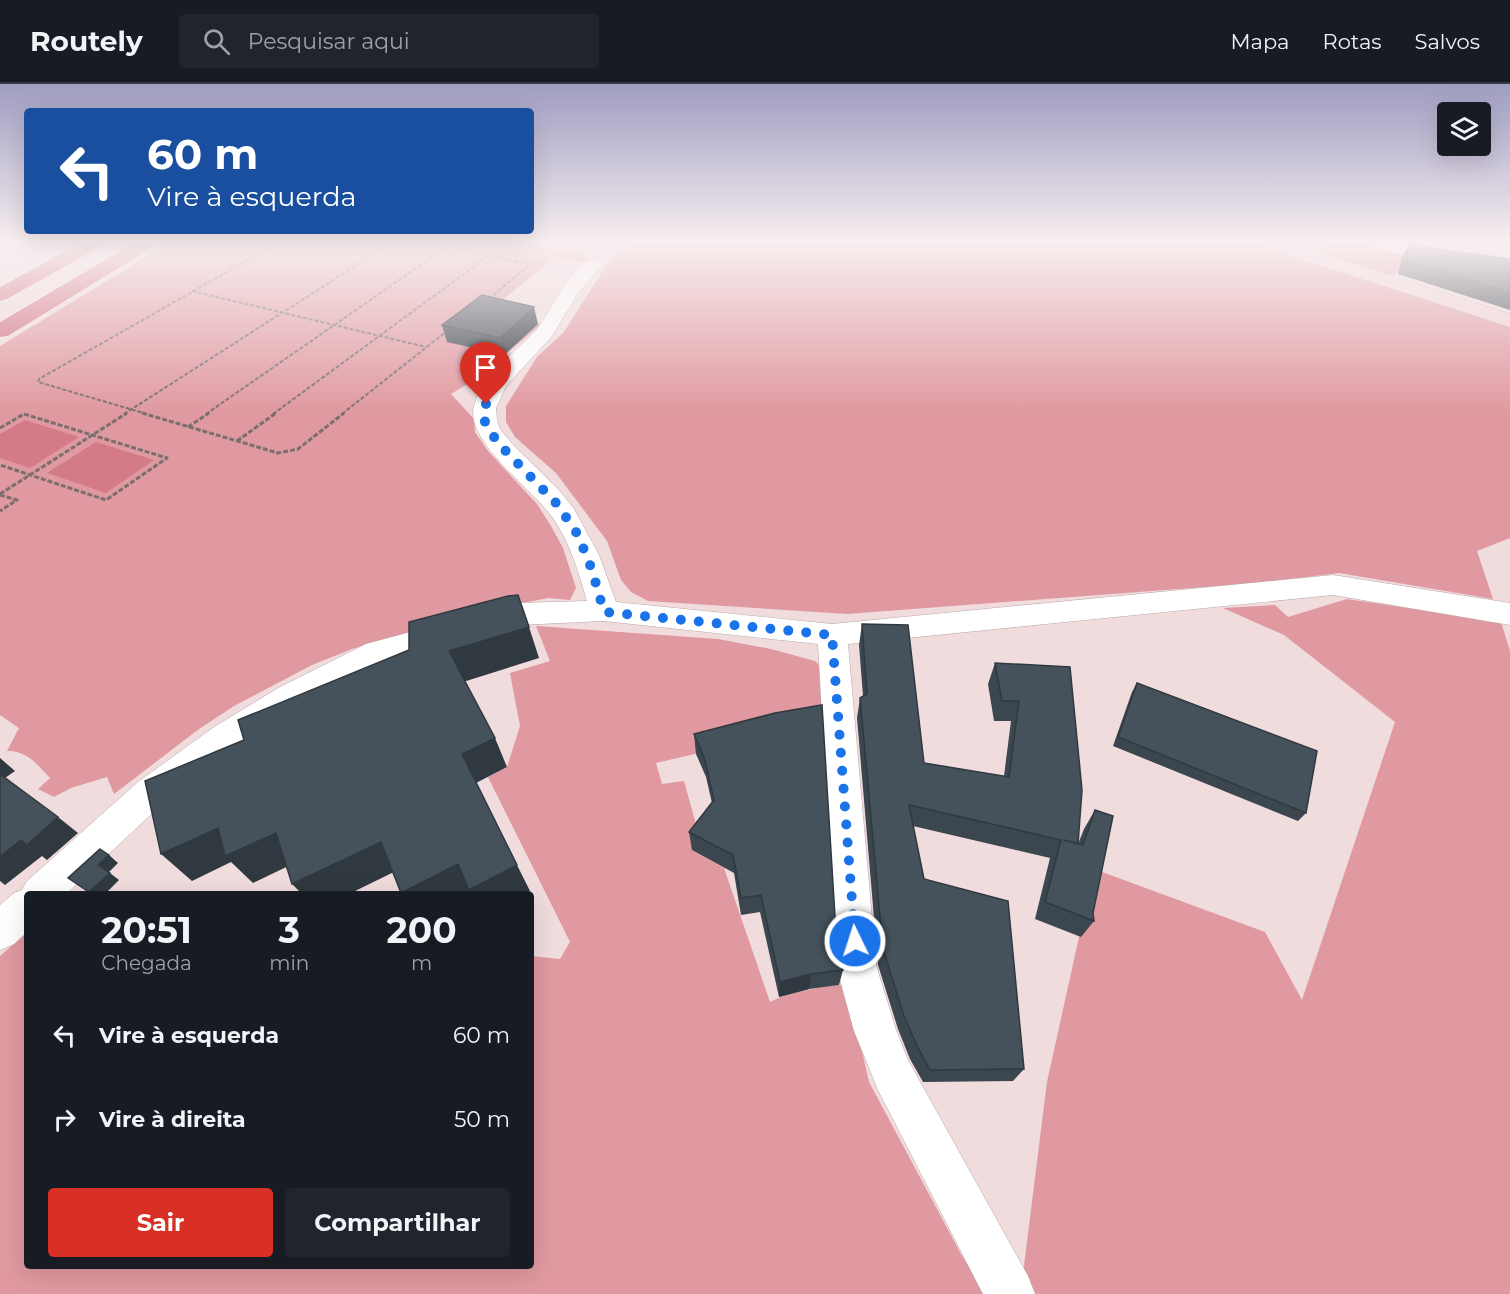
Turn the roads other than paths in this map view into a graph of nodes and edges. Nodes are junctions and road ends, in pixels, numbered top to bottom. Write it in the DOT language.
graph roads {
  1 [pos="52,299"];
  2 [pos="565,299"];
  3 [pos="1444,299"];
  4 [pos="1510,321"];
  5 [pos="0,331"];
  6 [pos="604,612"];
  7 [pos="1510,614"];
  8 [pos="832,635"];
  9 [pos="42,891"];
  10 [pos="24,909"];
  11 [pos="0,931"];
  12 [pos="1010,1294"];
  1 -- 5 [label="highway"];
  2 -- 6 [label="street"];
  3 -- 4 [label="street"];
  6 -- 8 [label="street"];
  6 -- 9 [label="street"];
  7 -- 8 [label="street"];
  8 -- 12 [label="street"];
  10 -- 11 [label="street"];
}
